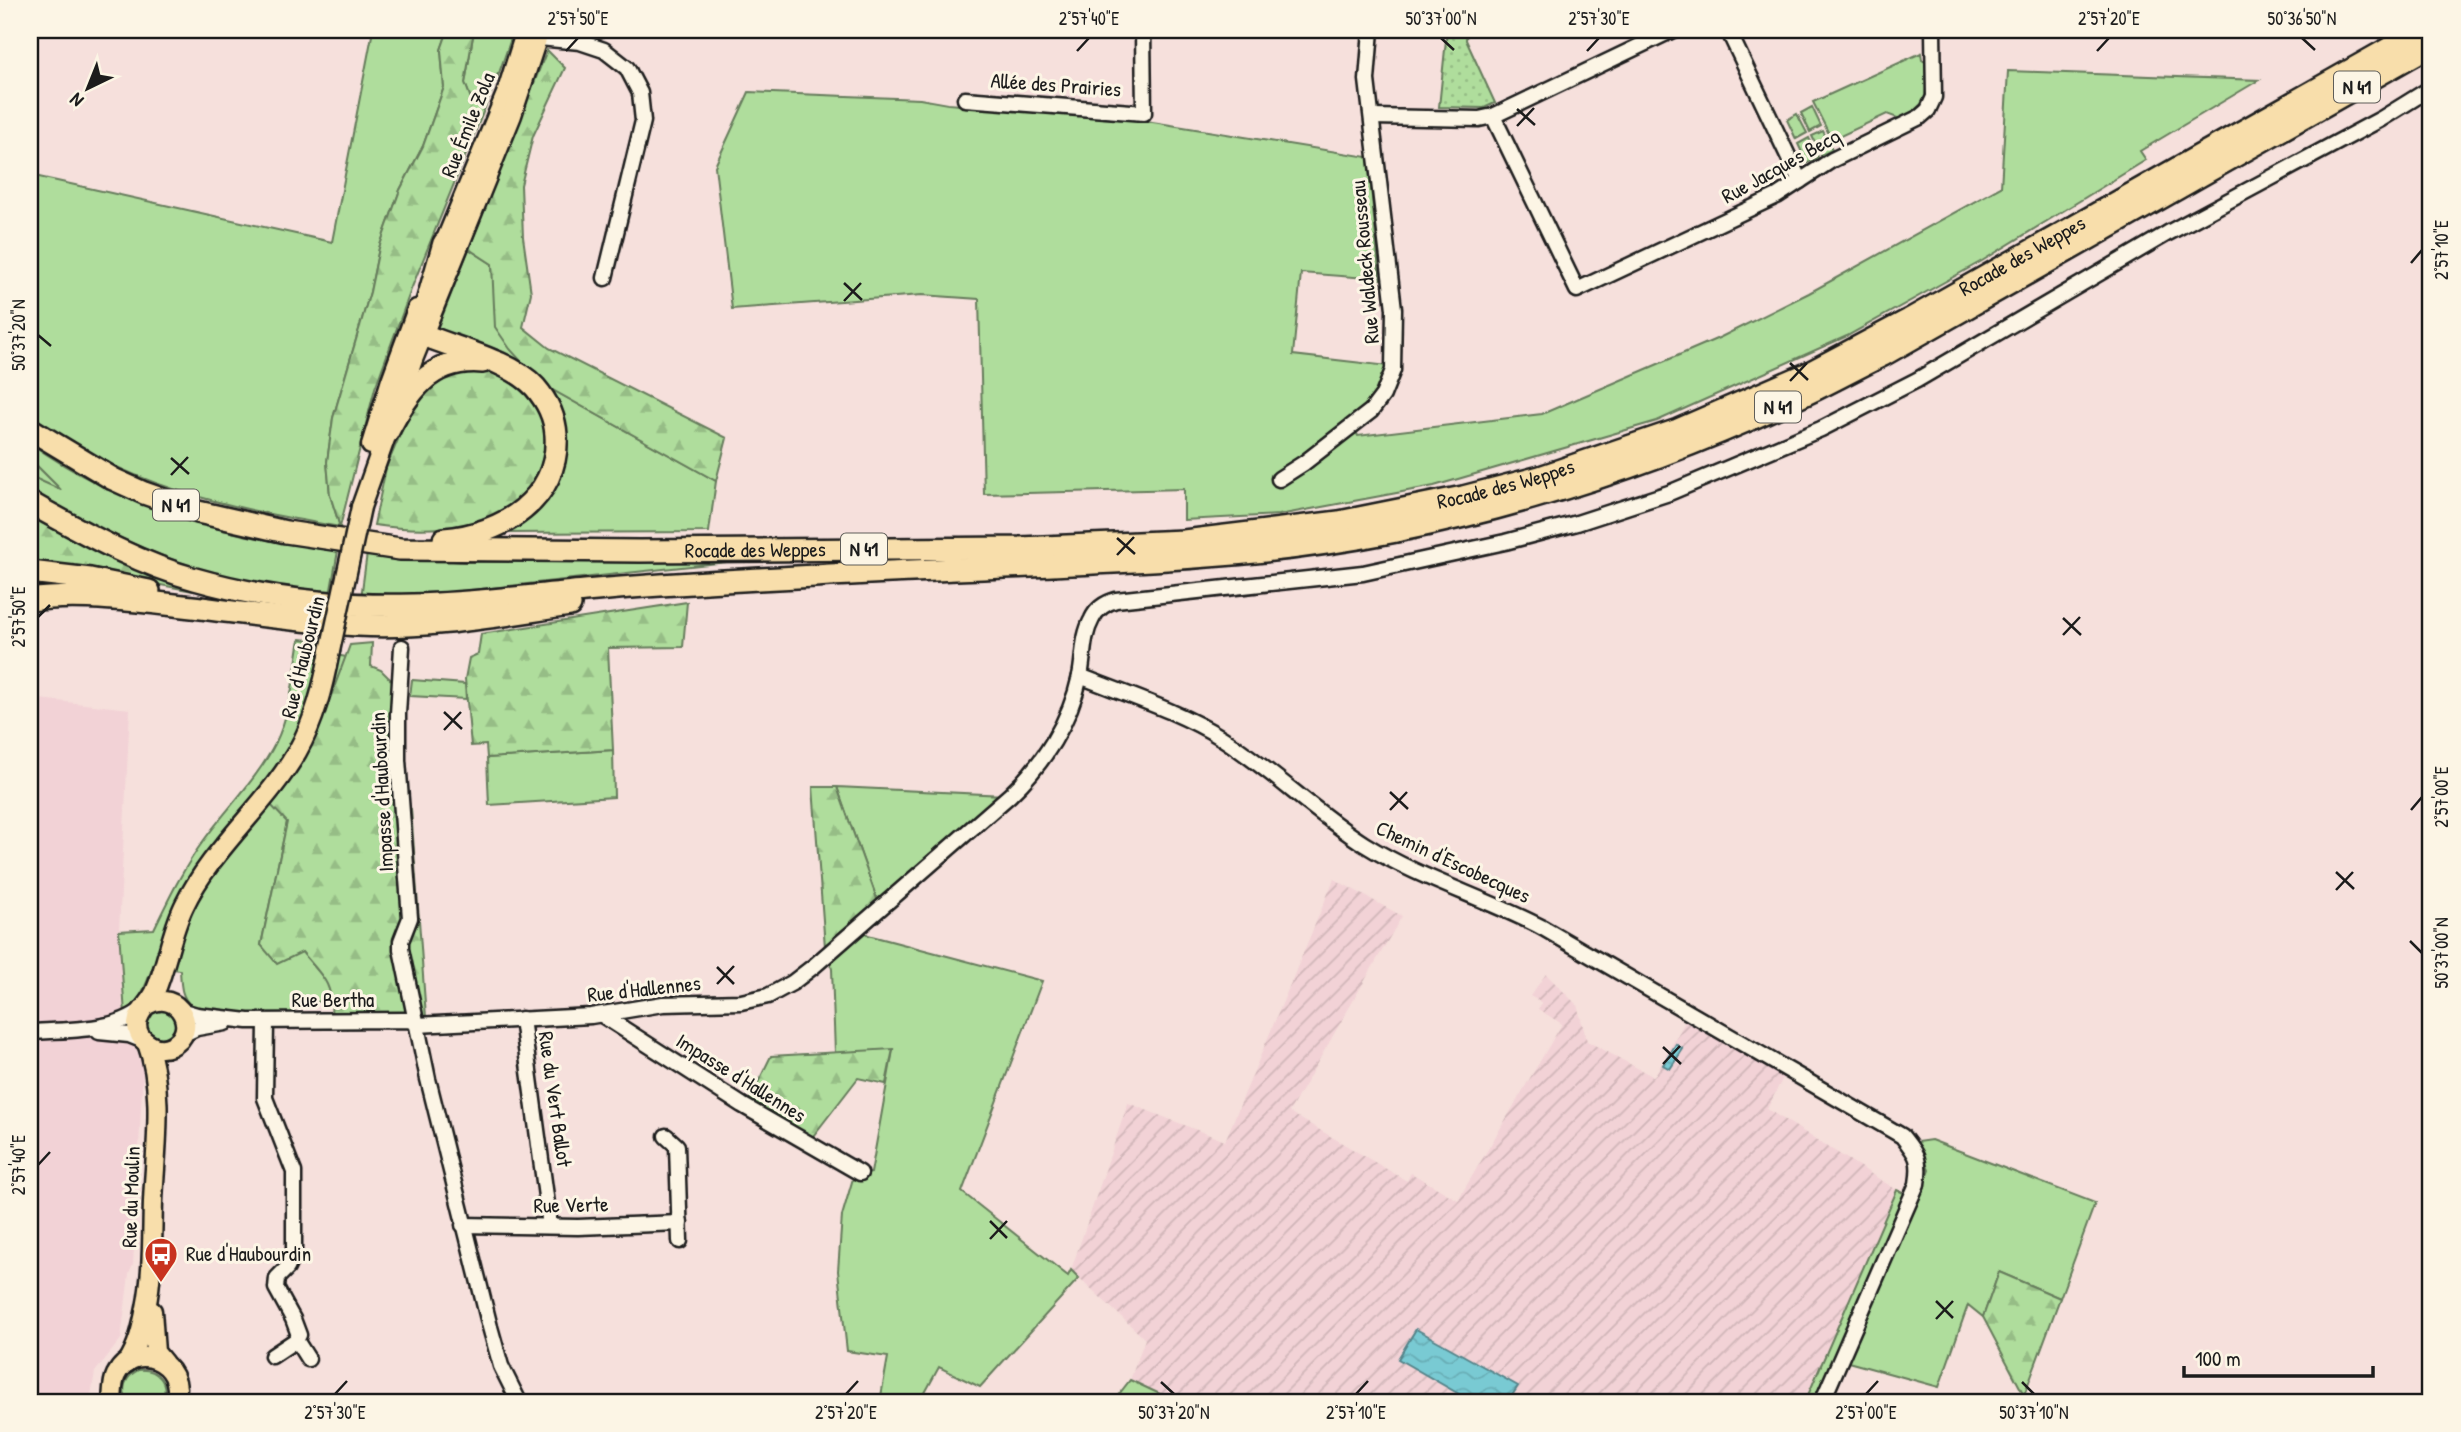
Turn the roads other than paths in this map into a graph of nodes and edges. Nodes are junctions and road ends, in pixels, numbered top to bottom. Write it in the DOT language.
graph roads {
  1 [pos="1143,30"];
  2 [pos="1371,30"];
  3 [pos="1673,30"];
  4 [pos="1727,30"];
  5 [pos="1933,30"];
  6 [pos="2401,30"];
  7 [pos="2422,30"];
  8 [pos="532,33"];
  9 [pos="2431,45"];
  10 [pos="2431,61"];
  11 [pos="2321,87"];
  12 [pos="2431,88"];
  13 [pos="965,99"];
  14 [pos="1493,116"];
  15 [pos="1372,117"];
  16 [pos="2283,129"];
  17 [pos="1800,181"];
  18 [pos="451,240"];
  19 [pos="605,278"];
  20 [pos="423,334"];
  21 [pos="502,366"];
  22 [pos="30,429"];
  23 [pos="387,433"];
  24 [pos="1279,479"];
  25 [pos="30,503"];
  26 [pos="361,507"];
  27 [pos="338,540"];
  28 [pos="30,572"];
  29 [pos="780,578"];
  30 [pos="30,600"];
  31 [pos="239,612"];
  32 [pos="402,647"];
  33 [pos="1080,676"];
  34 [pos="171,946"];
  35 [pos="145,1007"];
  36 [pos="177,1007"];
  37 [pos="602,1015"];
  38 [pos="522,1018"];
  39 [pos="248,1021"];
  40 [pos="266,1021"];
  41 [pos="417,1024"];
  42 [pos="66,1030"];
  43 [pos="30,1032"];
  44 [pos="179,1039"];
  45 [pos="145,1042"];
  46 [pos="157,1113"];
  47 [pos="666,1136"];
  48 [pos="860,1173"];
  49 [pos="680,1223"];
  50 [pos="463,1225"];
  51 [pos="550,1226"];
  52 [pos="680,1241"];
  53 [pos="150,1283"];
  54 [pos="296,1340"];
  55 [pos="272,1356"];
  56 [pos="308,1359"];
  57 [pos="127,1363"];
  58 [pos="164,1363"];
  59 [pos="176,1394"];
  60 [pos="113,1399"];
  61 [pos="188,1402"];
  62 [pos="519,1402"];
  63 [pos="1822,1402"];
  1 -- 13 [label="street, Allée des Prairies"];
  2 -- 15 [label="street, Rue Waldeck Rousseau"];
  3 -- 14 [label="street"];
  4 -- 17 [label="street"];
  5 -- 17 [label="street, Rue Jacques Becq"];
  6 -- 11 [label="highway"];
  7 -- 11 [label="highway, Rocade des Weppes / N 41"];
  8 -- 18 [label="main road, Rue Émile Zola"];
  8 -- 19 [label="street"];
  9 -- 16 [label="highway, Rocade des Weppes / N 41"];
  10 -- 16 [label="highway"];
  11 -- 27 [label="highway, Rocade des Weppes / N 41"];
  12 -- 33 [label="street"];
  14 -- 15 [label="street"];
  14 -- 17 [label="street, Rue Jacques Becq"];
  15 -- 24 [label="street, Rue Waldeck Rousseau"];
  16 -- 29 [label="highway, Rocade des Weppes / N 41"];
  18 -- 20 [label="highway"];
  18 -- 26 [label="main road, Rue d'Haubourdin"];
  20 -- 21 [label="highway"];
  20 -- 23 [label="main road, Rue d'Haubourdin"];
  21 -- 23 [label="highway"];
  21 -- 27 [label="highway"];
  22 -- 27 [label="highway, N 41"];
  23 -- 26 [label="main road, Rue d'Haubourdin"];
  25 -- 29 [label="highway, N 41"];
  26 -- 34 [label="main road, Rue d'Haubourdin, bridge"];
  28 -- 31 [label="highway"];
  29 -- 31 [label="highway"];
  30 -- 31 [label="highway"];
  32 -- 41 [label="street, Impasse d'Haubourdin"];
  33 -- 37 [label="street, Rue d'Hallennes"];
  33 -- 63 [label="street, Chemin d'Escobecques"];
  34 -- 35 [label="main road"];
  34 -- 36 [label="main road"];
  35 -- 36 [label="main road"];
  35 -- 42 [label="street"];
  35 -- 45 [label="main road"];
  36 -- 39 [label="street, Rue Bertha"];
  36 -- 44 [label="main road"];
  37 -- 38 [label="street, Rue d'Hallennes"];
  37 -- 48 [label="street, Impasse d'Hallennes"];
  38 -- 41 [label="street, Rue d'Hallennes"];
  38 -- 51 [label="street, Rue du Vert Ballot"];
  39 -- 40 [label="street, Rue Bertha"];
  39 -- 44 [label="street, Rue Bertha"];
  40 -- 41 [label="street, Rue Bertha"];
  40 -- 54 [label="street"];
  41 -- 50 [label="street"];
  42 -- 43 [label="street"];
  42 -- 45 [label="street"];
  44 -- 45 [label="main road"];
  44 -- 46 [label="main road, Rue du Moulin"];
  45 -- 46 [label="main road, Rue du Moulin"];
  46 -- 53 [label="main road, Rue du Moulin"];
  47 -- 49 [label="street"];
  49 -- 51 [label="street, Rue Verte"];
  49 -- 52 [label="street"];
  50 -- 51 [label="street, Rue Verte"];
  50 -- 62 [label="street"];
  53 -- 57 [label="main road, Rue du Moulin"];
  53 -- 58 [label="main road, Rue du Moulin"];
  54 -- 55 [label="street"];
  54 -- 56 [label="street"];
  57 -- 58 [label="main road"];
  57 -- 60 [label="main road, Rue du Moulin"];
  58 -- 59 [label="main road, Rue du Moulin"];
  59 -- 61 [label="main road, Rue du Moulin"];
}
